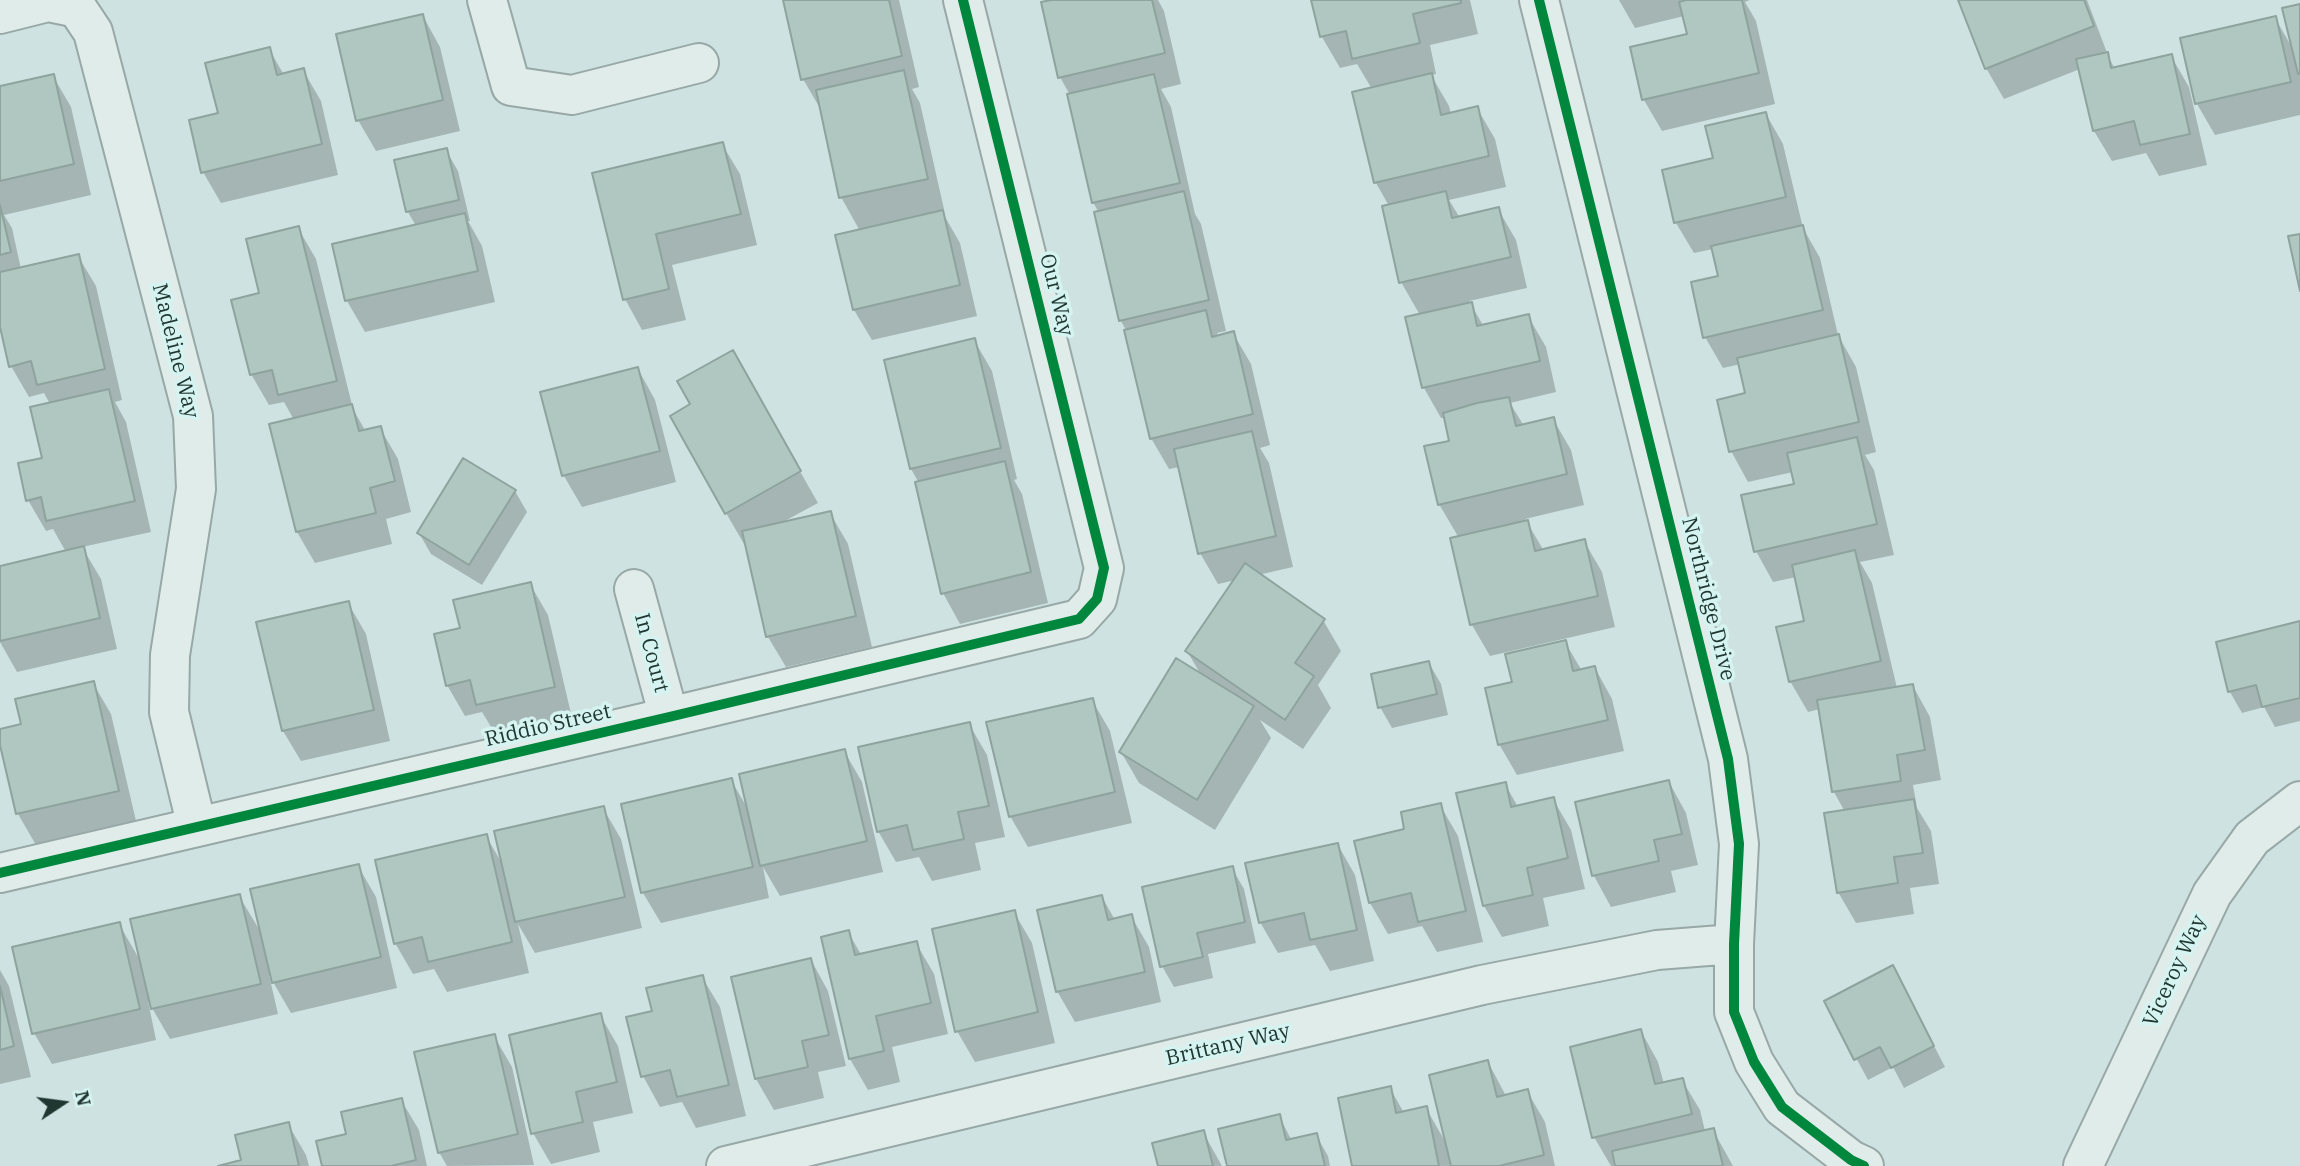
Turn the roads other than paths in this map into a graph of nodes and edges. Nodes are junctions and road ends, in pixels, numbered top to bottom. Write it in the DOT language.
graph roads {
  1 [pos="487,0"];
  2 [pos="963,0"];
  3 [pos="1539,0"];
  4 [pos="0,14"];
  5 [pos="699,63"];
  6 [pos="634,589"];
  7 [pos="1097,599"];
  8 [pos="669,717"];
  9 [pos="2300,801"];
  10 [pos="197,827"];
  11 [pos="0,873"];
  12 [pos="1734,944"];
  13 [pos="1854,1164"];
  14 [pos="726,1166"];
  15 [pos="2083,1166"];
  1 -- 5 [label="street"];
  2 -- 7 [label="street, Our Way"];
  3 -- 12 [label="street, Northridge Drive"];
  4 -- 10 [label="street, Madeline Way"];
  6 -- 8 [label="street, In Court"];
  7 -- 8 [label="street, Riddio Street"];
  8 -- 10 [label="street, Riddio Street"];
  9 -- 15 [label="street, Viceroy Way"];
  10 -- 11 [label="street, Riddio Street"];
  12 -- 13 [label="street, Northridge Drive"];
  12 -- 14 [label="street, Brittany Way"];
}
